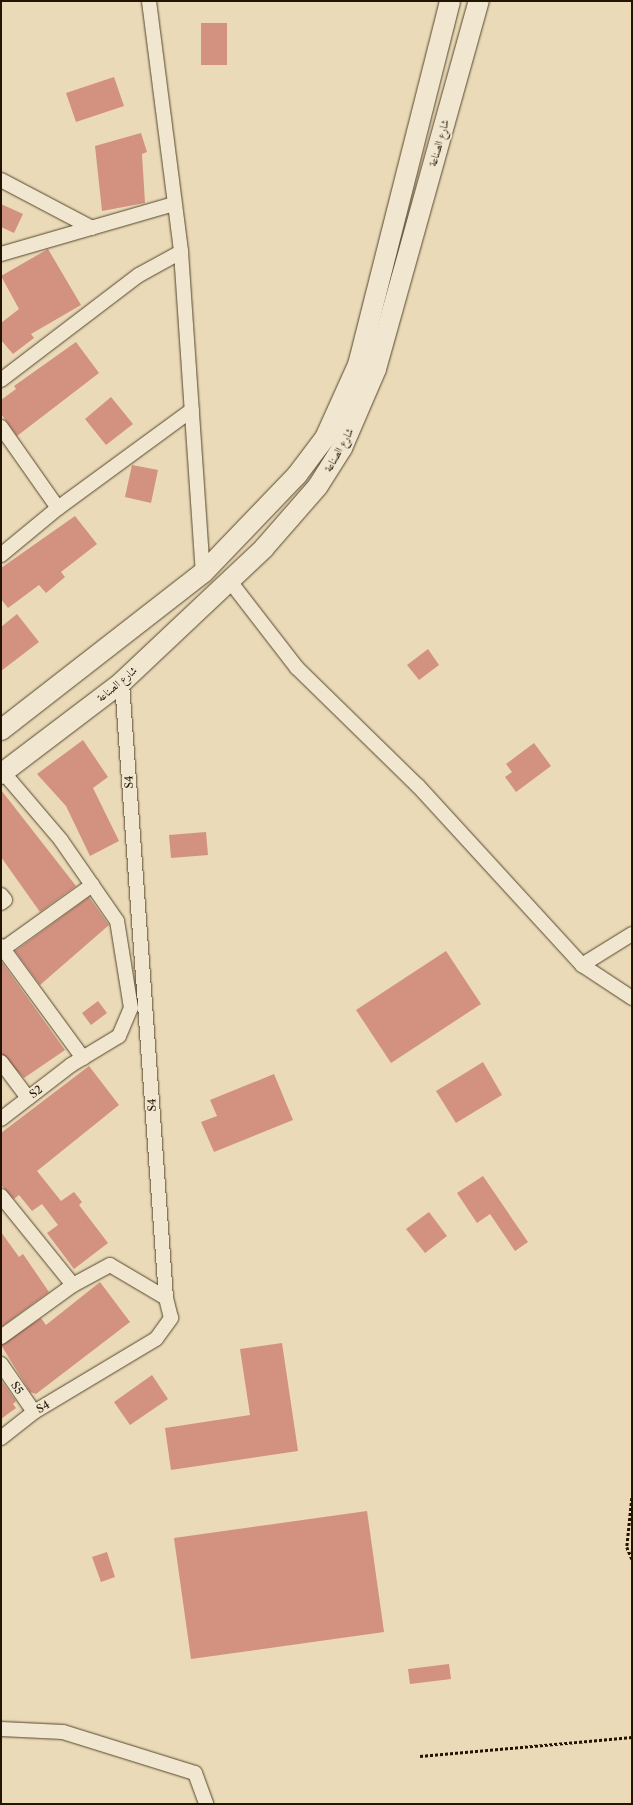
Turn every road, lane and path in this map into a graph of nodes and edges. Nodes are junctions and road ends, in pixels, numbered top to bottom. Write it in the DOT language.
graph roads {
  1 [pos="149,1"];
  2 [pos="450,1"];
  3 [pos="479,1"];
  4 [pos="1,180"];
  5 [pos="174,204"];
  6 [pos="92,228"];
  7 [pos="180,252"];
  8 [pos="1,254"];
  9 [pos="1,380"];
  10 [pos="192,410"];
  11 [pos="1,427"];
  12 [pos="58,508"];
  13 [pos="1,554"];
  14 [pos="203,573"];
  15 [pos="229,580"];
  16 [pos="122,682"];
  17 [pos="1,730"];
  18 [pos="2,773"];
  19 [pos="92,885"];
  20 [pos="1,895"];
  21 [pos="1,903"];
  22 [pos="632,934"];
  23 [pos="2,947"];
  24 [pos="582,965"];
  25 [pos="632,998"];
  26 [pos="83,1058"];
  27 [pos="1,1062"];
  28 [pos="28,1098"];
  29 [pos="1,1119"];
  30 [pos="1,1196"];
  31 [pos="73,1285"];
  32 [pos="166,1298"];
  33 [pos="1,1337"];
  34 [pos="1,1364"];
  35 [pos="34,1412"];
  36 [pos="1,1438"];
  37 [pos="632,1498"];
  38 [pos="632,1559"];
  39 [pos="1,1729"];
  40 [pos="632,1737"];
  41 [pos="420,1756"];
  42 [pos="206,1804"];
  1 -- 5 [label="street"];
  2 -- 14 [label="main road, شارع الصناعة"];
  3 -- 15 [label="main road, شارع الصناعة"];
  4 -- 6 [label="street"];
  5 -- 6 [label="street"];
  5 -- 7 [label="street"];
  6 -- 8 [label="street"];
  7 -- 9 [label="street"];
  7 -- 10 [label="street"];
  10 -- 12 [label="street"];
  10 -- 14 [label="street"];
  11 -- 12 [label="street"];
  12 -- 13 [label="street"];
  14 -- 17 [label="main road, شارع الصناعة"];
  15 -- 16 [label="main road, شارع الصناعة"];
  15 -- 24 [label="street"];
  16 -- 18 [label="main road, شارع الصناعة"];
  16 -- 32 [label="street, S4"];
  18 -- 19 [label="street, S2"];
  19 -- 23 [label="street"];
  19 -- 26 [label="street, S2"];
  20 -- 21 [label="street"];
  22 -- 24 [label="street"];
  23 -- 26 [label="street"];
  24 -- 25 [label="street"];
  26 -- 28 [label="street, S2"];
  27 -- 28 [label="street"];
  28 -- 29 [label="street, S2"];
  30 -- 31 [label="street"];
  31 -- 32 [label="street"];
  31 -- 33 [label="street"];
  32 -- 35 [label="street, S4"];
  34 -- 35 [label="street, S5"];
  35 -- 36 [label="street, S4"];
  37 -- 38 [label="path"];
  39 -- 42 [label="street"];
  40 -- 41 [label="path"];
}
